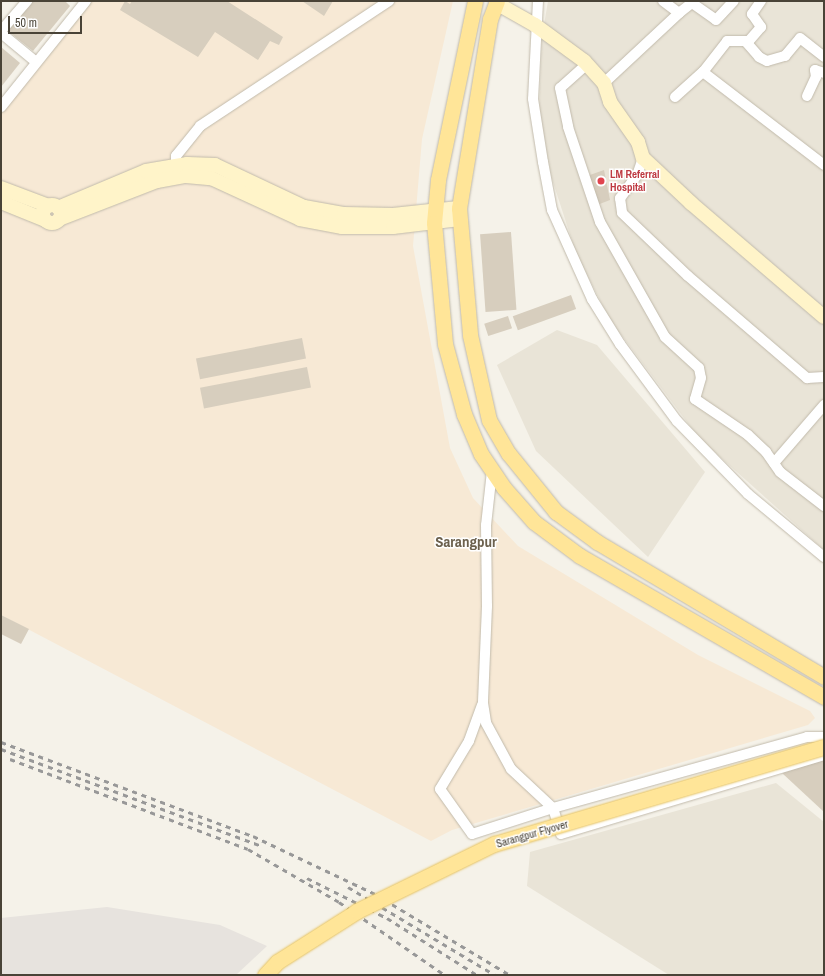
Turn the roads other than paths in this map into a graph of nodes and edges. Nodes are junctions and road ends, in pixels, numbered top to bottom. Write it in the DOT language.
graph roads {
  1 [pos="27,1"];
  2 [pos="389,1"];
  3 [pos="475,1"];
  4 [pos="538,1"];
  5 [pos="663,1"];
  6 [pos="761,1"];
  7 [pos="84,2"];
  8 [pos="497,2"];
  9 [pos="692,2"];
  10 [pos="729,2"];
  11 [pos="679,13"];
  12 [pos="535,25"];
  13 [pos="1,32"];
  14 [pos="748,41"];
  15 [pos="824,57"];
  16 [pos="36,62"];
  17 [pos="587,64"];
  18 [pos="822,69"];
  19 [pos="703,72"];
  20 [pos="604,83"];
  21 [pos="807,96"];
  22 [pos="675,97"];
  23 [pos="1,107"];
  24 [pos="643,158"];
  25 [pos="824,165"];
  26 [pos="176,171"];
  27 [pos="1,188"];
  28 [pos="1,202"];
  29 [pos="53,213"];
  30 [pos="459,213"];
  31 [pos="435,217"];
  32 [pos="824,317"];
  33 [pos="824,377"];
  34 [pos="824,405"];
  35 [pos="774,463"];
  36 [pos="492,471"];
  37 [pos="824,506"];
  38 [pos="824,557"];
  39 [pos="824,677"];
  40 [pos="824,697"];
  41 [pos="482,703"];
  42 [pos="824,747"];
  43 [pos="553,808"];
  44 [pos="265,975"];
  1 -- 13 [label="street"];
  2 -- 26 [label="street"];
  3 -- 31 [label="main road"];
  4 -- 12 [label="street"];
  5 -- 11 [label="street"];
  6 -- 14 [label="street"];
  7 -- 16 [label="street"];
  8 -- 12 [label="main road"];
  8 -- 30 [label="main road"];
  9 -- 10 [label="street"];
  9 -- 11 [label="street"];
  11 -- 20 [label="street"];
  12 -- 17 [label="main road"];
  12 -- 38 [label="street"];
  13 -- 16 [label="street"];
  14 -- 15 [label="street"];
  14 -- 19 [label="street"];
  16 -- 23 [label="street"];
  17 -- 20 [label="main road"];
  17 -- 35 [label="street"];
  18 -- 21 [label="street"];
  19 -- 22 [label="street"];
  19 -- 25 [label="street"];
  20 -- 24 [label="main road"];
  24 -- 32 [label="main road"];
  24 -- 33 [label="street"];
  26 -- 29 [label="main road"];
  26 -- 31 [label="main road"];
  27 -- 29 [label="main road"];
  28 -- 29 [label="main road"];
  30 -- 31 [label="main road"];
  30 -- 39 [label="main road"];
  31 -- 36 [label="main road"];
  34 -- 35 [label="street"];
  35 -- 37 [label="street"];
  36 -- 40 [label="main road"];
  36 -- 41 [label="street"];
  41 -- 43 [label="street"];
  41 -- 43 [label="street"];
  42 -- 43 [label="street"];
  42 -- 43 [label="street"];
  42 -- 44 [label="main road, Sarangpur Flyover, bridge"];
}
